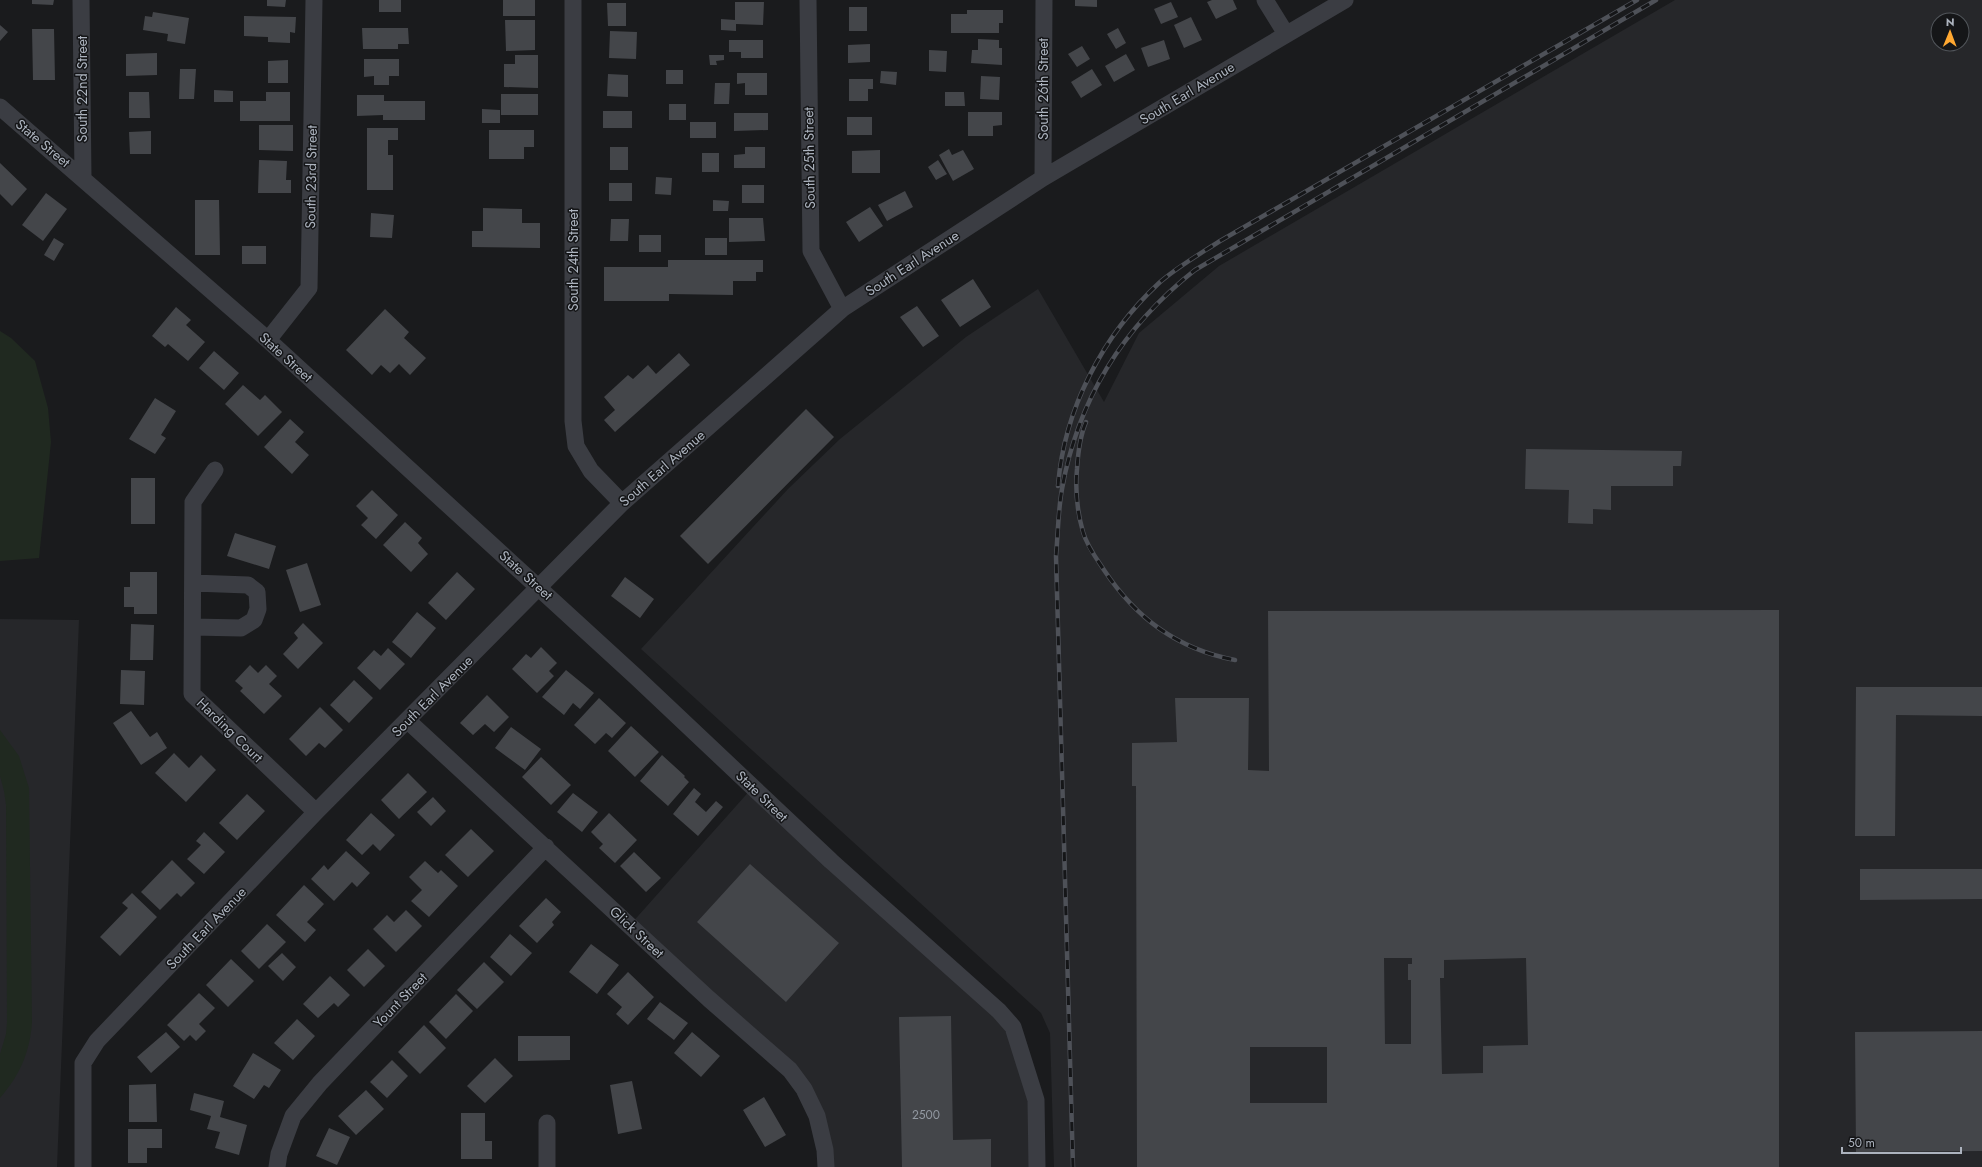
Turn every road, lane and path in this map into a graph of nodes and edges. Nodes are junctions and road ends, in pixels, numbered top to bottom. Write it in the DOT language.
graph roads {
  1 [pos="81,0"];
  2 [pos="314,0"];
  3 [pos="573,0"];
  4 [pos="808,0"];
  5 [pos="1044,0"];
  6 [pos="1265,0"];
  7 [pos="1345,0"];
  8 [pos="1286,34"];
  9 [pos="0,107"];
  10 [pos="83,178"];
  11 [pos="1043,178"];
  12 [pos="842,309"];
  13 [pos="268,340"];
  14 [pos="215,470"];
  15 [pos="622,503"];
  16 [pos="193,583"];
  17 [pos="539,587"];
  18 [pos="192,627"];
  19 [pos="408,721"];
  20 [pos="316,812"];
  21 [pos="546,847"];
  22 [pos="547,1123"];
  23 [pos="83,1167"];
  24 [pos="277,1167"];
  25 [pos="547,1167"];
  26 [pos="826,1167"];
  27 [pos="1037,1167"];
  1 -- 10 [label="street, South 22nd Street"];
  2 -- 13 [label="street, South 23rd Street"];
  3 -- 15 [label="street, South 24th Street"];
  4 -- 12 [label="street, South 25th Street"];
  5 -- 11 [label="street, South 26th Street"];
  6 -- 8 [label="street"];
  7 -- 8 [label="street, South Earl Avenue"];
  8 -- 11 [label="street, South Earl Avenue"];
  9 -- 10 [label="street, State Street"];
  10 -- 13 [label="street, State Street"];
  11 -- 12 [label="street, South Earl Avenue"];
  12 -- 15 [label="street, South Earl Avenue"];
  13 -- 17 [label="street, State Street"];
  14 -- 16 [label="street, Harding Court"];
  15 -- 17 [label="street, South Earl Avenue"];
  16 -- 18 [label="street, Harding Court"];
  16 -- 18 [label="street"];
  17 -- 19 [label="street, South Earl Avenue"];
  17 -- 27 [label="street, State Street"];
  18 -- 20 [label="street, Harding Court"];
  19 -- 20 [label="street, South Earl Avenue"];
  19 -- 21 [label="street, Glick Street"];
  20 -- 23 [label="street, South Earl Avenue"];
  21 -- 24 [label="street, Yount Street"];
  21 -- 26 [label="street, Glick Street"];
  22 -- 25 [label="street"];
}
